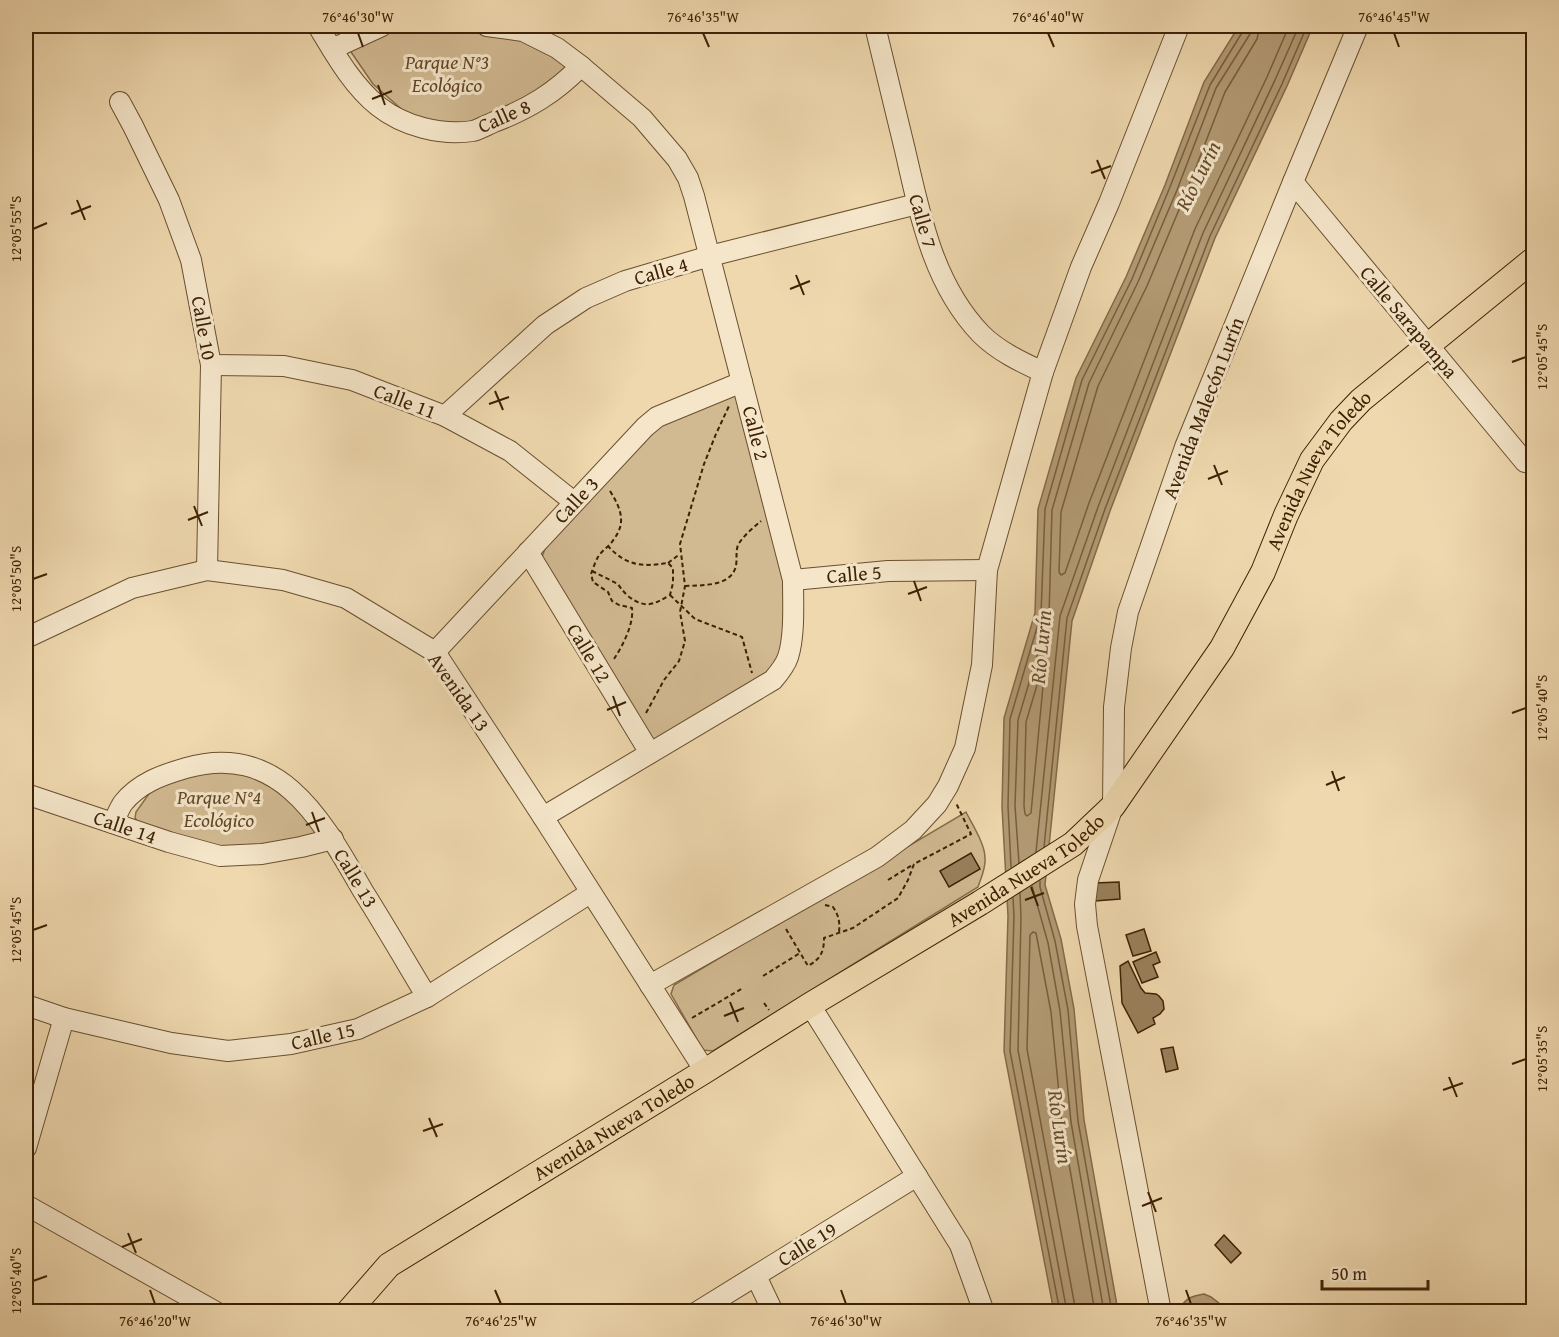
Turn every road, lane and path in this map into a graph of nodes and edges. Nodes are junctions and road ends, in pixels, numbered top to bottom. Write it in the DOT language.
graph roads {
  1 [pos="318,26"];
  2 [pos="382,26"];
  3 [pos="487,26"];
  4 [pos="875,26"];
  5 [pos="1179,26"];
  6 [pos="1358,26"];
  7 [pos="332,49"];
  8 [pos="581,66"];
  9 [pos="120,102"];
  10 [pos="1293,182"];
  11 [pos="917,204"];
  12 [pos="710,256"];
  13 [pos="1533,259"];
  14 [pos="1428,345"];
  15 [pos="211,365"];
  16 [pos="1043,372"];
  17 [pos="742,382"];
  18 [pos="445,416"];
  19 [pos="1525,462"];
  20 [pos="609,489"];
  21 [pos="574,502"];
  22 [pos="766,515"];
  23 [pos="608,546"];
  24 [pos="528,552"];
  25 [pos="680,554"];
  26 [pos="668,563"];
  27 [pos="207,570"];
  28 [pos="987,570"];
  29 [pos="592,571"];
  30 [pos="793,580"];
  31 [pos="685,586"];
  32 [pos="670,595"];
  33 [pos="639,603"];
  34 [pos="681,606"];
  35 [pos="632,608"];
  36 [pos="26,638"];
  37 [pos="435,652"];
  38 [pos="610,666"];
  39 [pos="757,690"];
  40 [pos="645,713"];
  41 [pos="650,753"];
  42 [pos="948,786"];
  43 [pos="26,794"];
  44 [pos="1113,806"];
  45 [pos="543,818"];
  46 [pos="113,824"];
  47 [pos="333,839"];
  48 [pos="914,864"];
  49 [pos="888,880"];
  50 [pos="590,893"];
  51 [pos="819,907"];
  52 [pos="777,913"];
  53 [pos="839,933"];
  54 [pos="800,953"];
  55 [pos="763,976"];
  56 [pos="650,985"];
  57 [pos="743,988"];
  58 [pos="427,997"];
  59 [pos="26,1005"];
  60 [pos="810,1005"];
  61 [pos="64,1018"];
  62 [pos="677,1028"];
  63 [pos="705,1071"];
  64 [pos="26,1148"];
  65 [pos="917,1176"];
  66 [pos="26,1205"];
  67 [pos="756,1276"];
  68 [pos="216,1311"];
  69 [pos="348,1311"];
  70 [pos="697,1311"];
  71 [pos="773,1311"];
  72 [pos="984,1311"];
  73 [pos="1161,1311"];
  1 -- 7 [label="street, Calle 8"];
  2 -- 7 [label="street"];
  3 -- 8 [label="street, Calle 2"];
  4 -- 11 [label="street, Calle 7"];
  5 -- 16 [label="street"];
  6 -- 10 [label="street, Avenida Malecón Lurín"];
  7 -- 8 [label="street, Calle 8"];
  8 -- 12 [label="street, Calle 2"];
  9 -- 15 [label="street, Calle 10"];
  10 -- 14 [label="street, Calle Sarapampa"];
  10 -- 44 [label="street, Avenida Malecón Lurín"];
  11 -- 12 [label="street, Calle 4"];
  11 -- 16 [label="street, Calle 7"];
  12 -- 17 [label="street, Calle 2"];
  12 -- 18 [label="street, Calle 4"];
  13 -- 14 [label="main road, Avenida Nueva Toledo"];
  14 -- 19 [label="street, Calle Sarapampa"];
  14 -- 44 [label="main road, Avenida Nueva Toledo"];
  15 -- 18 [label="street, Calle 11"];
  15 -- 27 [label="street, Calle 10"];
  16 -- 28 [label="street"];
  17 -- 21 [label="street, Calle 3"];
  17 -- 25 [label="path"];
  17 -- 30 [label="street, Calle 2"];
  18 -- 21 [label="street, Calle 11"];
  20 -- 23 [label="path"];
  21 -- 24 [label="street, Calle 3"];
  22 -- 31 [label="path"];
  23 -- 26 [label="path"];
  23 -- 29 [label="path"];
  24 -- 37 [label="street, Calle 3"];
  24 -- 41 [label="street, Calle 12"];
  25 -- 26 [label="path"];
  25 -- 31 [label="path"];
  26 -- 32 [label="path"];
  27 -- 36 [label="street, Avenida 13"];
  27 -- 37 [label="street, Avenida 13"];
  28 -- 30 [label="street, Calle 5"];
  28 -- 42 [label="street"];
  29 -- 33 [label="path"];
  29 -- 35 [label="path"];
  30 -- 39 [label="street, Calle 2"];
  31 -- 34 [label="path"];
  32 -- 33 [label="path"];
  32 -- 34 [label="path"];
  33 -- 35 [label="path"];
  34 -- 39 [label="path"];
  34 -- 40 [label="path"];
  35 -- 38 [label="path"];
  37 -- 45 [label="street, Avenida 13"];
  39 -- 41 [label="street, Calle 2"];
  41 -- 45 [label="street, Calle 2"];
  42 -- 48 [label="path"];
  42 -- 52 [label="street"];
  43 -- 46 [label="street, Calle 14"];
  44 -- 60 [label="main road, Avenida Nueva Toledo"];
  44 -- 73 [label="street, Avenida Malecón Lurín"];
  45 -- 50 [label="street, Avenida 13"];
  46 -- 47 [label="street, Calle 14"];
  46 -- 47 [label="street, Calle 13"];
  47 -- 58 [label="street, Calle 13"];
  48 -- 49 [label="path"];
  48 -- 53 [label="path"];
  50 -- 56 [label="street, Avenida 13"];
  50 -- 58 [label="street, Calle 15"];
  51 -- 53 [label="path"];
  52 -- 54 [label="path"];
  52 -- 56 [label="street"];
  53 -- 54 [label="path"];
  54 -- 55 [label="path"];
  56 -- 62 [label="street, Avenida 13"];
  57 -- 62 [label="path"];
  58 -- 61 [label="street, Calle 15"];
  59 -- 61 [label="street, Calle 15"];
  60 -- 63 [label="main road, Avenida Nueva Toledo"];
  60 -- 65 [label="street"];
  61 -- 64 [label="street"];
  62 -- 63 [label="street, Avenida 13"];
  63 -- 69 [label="main road, Avenida Nueva Toledo"];
  65 -- 67 [label="street, Calle 19"];
  65 -- 72 [label="street"];
  66 -- 68 [label="street"];
  67 -- 70 [label="street, Calle 19"];
  67 -- 71 [label="street"];
}
